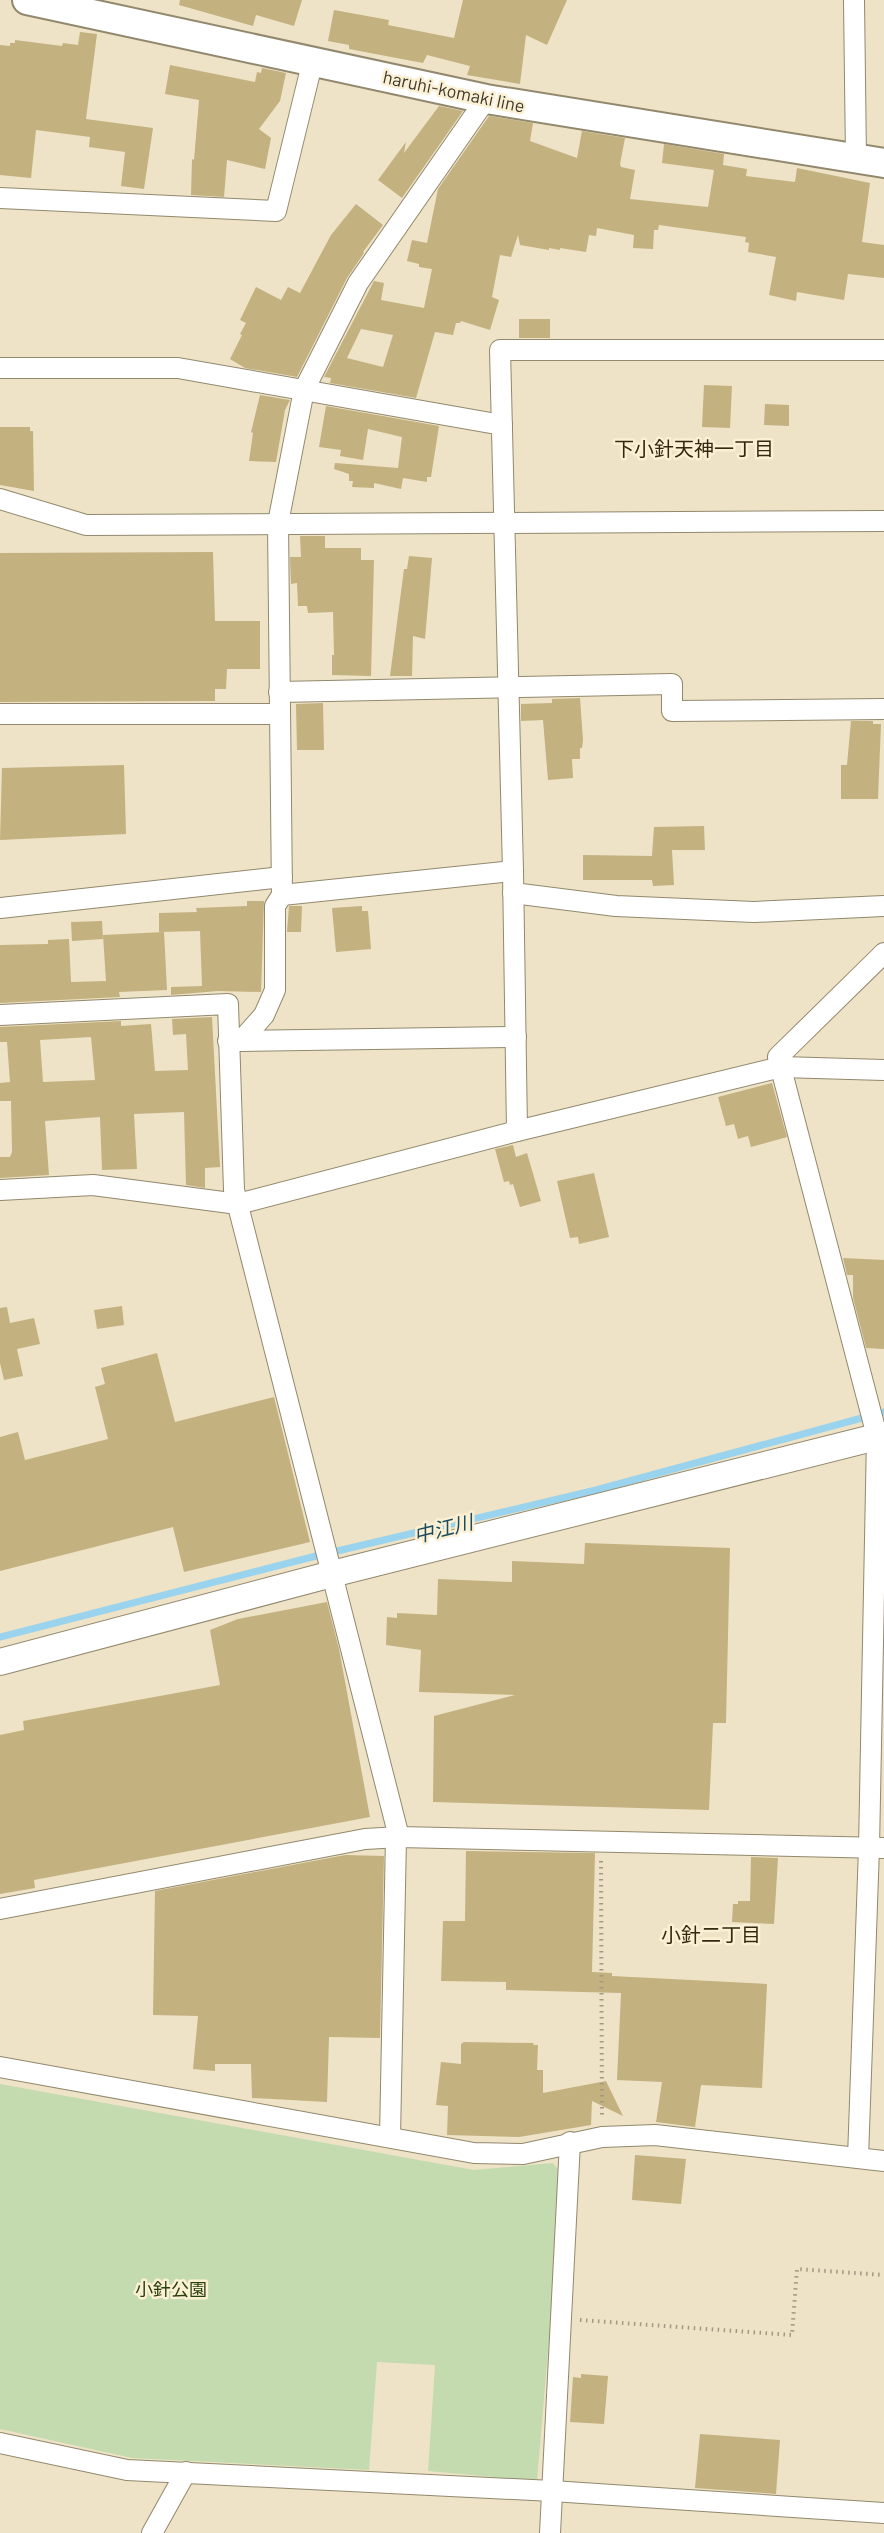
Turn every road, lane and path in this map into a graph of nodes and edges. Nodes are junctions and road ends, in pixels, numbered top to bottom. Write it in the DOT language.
graph roads {
  1 [pos="27,0"];
  2 [pos="854,0"];
  3 [pos="313,60"];
  4 [pos="486,99"];
  5 [pos="870,161"];
  6 [pos="0,198"];
  7 [pos="884,350"];
  8 [pos="0,368"];
  9 [pos="303,390"];
  10 [pos="502,425"];
  11 [pos="0,499"];
  12 [pos="504,521"];
  13 [pos="884,521"];
  14 [pos="278,523"];
  15 [pos="508,687"];
  16 [pos="279,692"];
  17 [pos="884,710"];
  18 [pos="0,714"];
  19 [pos="279,714"];
  20 [pos="513,871"];
  21 [pos="282,886"];
  22 [pos="513,893"];
  23 [pos="884,906"];
  24 [pos="0,908"];
  25 [pos="884,953"];
  26 [pos="0,1015"];
  27 [pos="516,1036"];
  28 [pos="235,1041"];
  29 [pos="781,1067"];
  30 [pos="884,1070"];
  31 [pos="517,1131"];
  32 [pos="0,1190"];
  33 [pos="238,1204"];
  34 [pos="879,1433"];
  35 [pos="331,1571"];
  36 [pos="0,1662"];
  37 [pos="397,1837"];
  38 [pos="600,1841"];
  39 [pos="876,1848"];
  40 [pos="0,1909"];
  41 [pos="0,2067"];
  42 [pos="390,2137"];
  43 [pos="603,2137"];
  44 [pos="570,2142"];
  45 [pos="858,2158"];
  46 [pos="884,2161"];
  47 [pos="884,2275"];
  48 [pos="561,2319"];
  49 [pos="0,2443"];
  50 [pos="186,2472"];
  51 [pos="552,2491"];
  52 [pos="884,2513"];
  53 [pos="152,2533"];
  54 [pos="550,2533"];
  1 -- 3 [label="main road, haruhi-komaki line"];
  2 -- 5 [label="street"];
  3 -- 4 [label="main road, haruhi-komaki line"];
  3 -- 6 [label="street"];
  4 -- 5 [label="main road, haruhi-komaki line"];
  4 -- 9 [label="street"];
  7 -- 10 [label="street"];
  8 -- 9 [label="street"];
  9 -- 10 [label="street"];
  9 -- 14 [label="street"];
  10 -- 12 [label="street"];
  11 -- 14 [label="street"];
  12 -- 13 [label="street"];
  12 -- 14 [label="street"];
  12 -- 15 [label="street"];
  14 -- 16 [label="street"];
  15 -- 16 [label="street"];
  15 -- 17 [label="street"];
  15 -- 20 [label="street"];
  16 -- 19 [label="street"];
  18 -- 19 [label="street"];
  19 -- 21 [label="street"];
  20 -- 21 [label="street"];
  20 -- 22 [label="street"];
  21 -- 24 [label="street"];
  21 -- 28 [label="street"];
  22 -- 23 [label="street"];
  22 -- 27 [label="street"];
  25 -- 29 [label="street"];
  26 -- 28 [label="street"];
  27 -- 28 [label="street"];
  27 -- 31 [label="street"];
  28 -- 33 [label="street"];
  29 -- 30 [label="street"];
  29 -- 31 [label="street"];
  29 -- 34 [label="street"];
  31 -- 33 [label="street"];
  32 -- 33 [label="street"];
  33 -- 35 [label="street"];
  34 -- 35 [label="street"];
  34 -- 39 [label="street"];
  35 -- 36 [label="street"];
  35 -- 37 [label="street"];
  37 -- 38 [label="street"];
  37 -- 40 [label="street"];
  37 -- 42 [label="street"];
  38 -- 39 [label="street"];
  38 -- 43 [label="path"];
  39 -- 45 [label="street"];
  41 -- 42 [label="street"];
  42 -- 44 [label="street"];
  43 -- 44 [label="street"];
  43 -- 45 [label="street"];
  44 -- 48 [label="street"];
  45 -- 46 [label="street"];
  47 -- 48 [label="path"];
  48 -- 51 [label="street"];
  49 -- 50 [label="street"];
  50 -- 51 [label="street"];
  50 -- 53 [label="street"];
  51 -- 52 [label="street"];
  51 -- 54 [label="street"];
}
